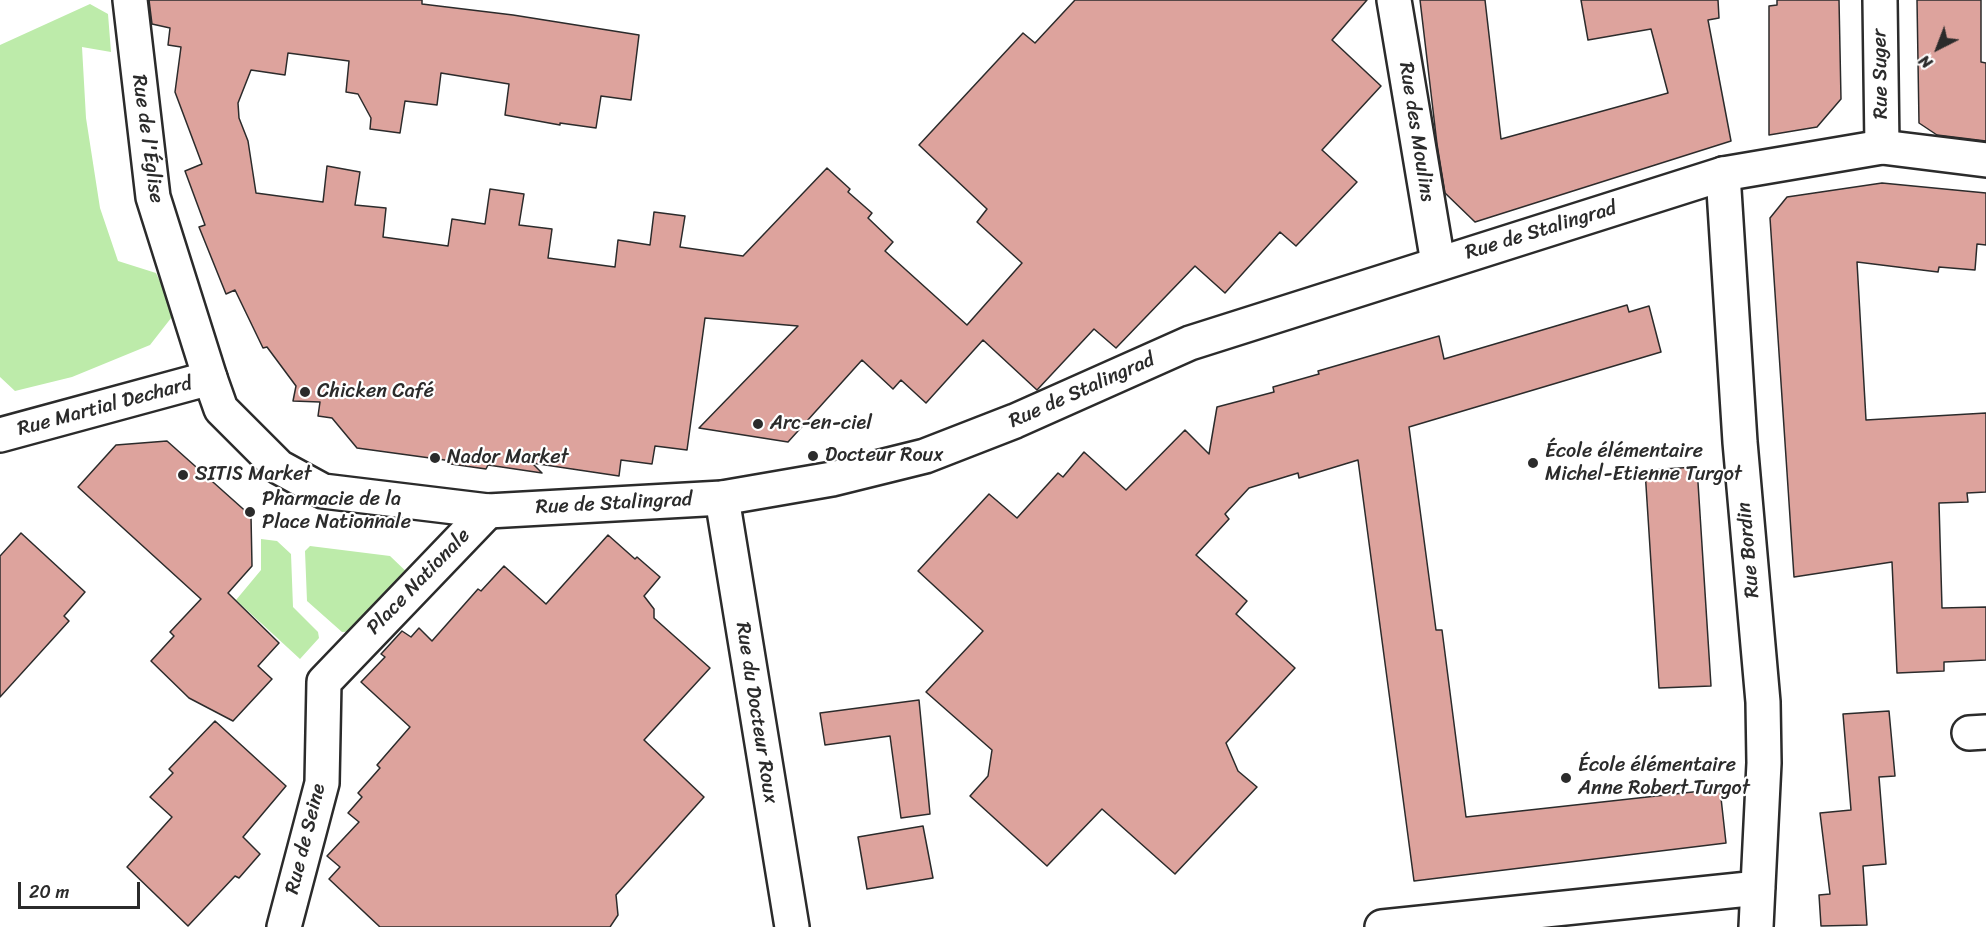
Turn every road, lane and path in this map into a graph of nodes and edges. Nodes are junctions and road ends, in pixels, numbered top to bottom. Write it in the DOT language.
graph roads {
  1 [pos="130,0"];
  2 [pos="1394,0"];
  3 [pos="1880,0"];
  4 [pos="1882,147"];
  5 [pos="1986,160"];
  6 [pos="1723,174"];
  7 [pos="1438,263"];
  8 [pos="210,378"];
  9 [pos="0,435"];
  10 [pos="722,498"];
  11 [pos="488,511"];
  12 [pos="351,653"];
  13 [pos="1758,888"];
  14 [pos="284,927"];
  15 [pos="792,927"];
  16 [pos="1382,927"];
  17 [pos="1756,927"];
  1 -- 8 [label="street, Rue de l'Église"];
  2 -- 7 [label="street, Rue des Moulins"];
  3 -- 4 [label="street, Rue Suger"];
  4 -- 5 [label="street, Rue de Stalingrad"];
  4 -- 6 [label="street, Rue de Stalingrad"];
  6 -- 7 [label="street, Rue de Stalingrad"];
  6 -- 13 [label="street, Rue Bordin"];
  7 -- 10 [label="street, Rue de Stalingrad"];
  8 -- 9 [label="street, Rue Martial Dechard"];
  8 -- 11 [label="street, Rue de Stalingrad"];
  10 -- 11 [label="street, Rue de Stalingrad"];
  10 -- 15 [label="street, Rue du Docteur Roux"];
  11 -- 12 [label="street, Place Nationale"];
  12 -- 14 [label="street, Rue de Seine"];
  13 -- 16 [label="street"];
  13 -- 17 [label="street, Rue Bordin"];
}
